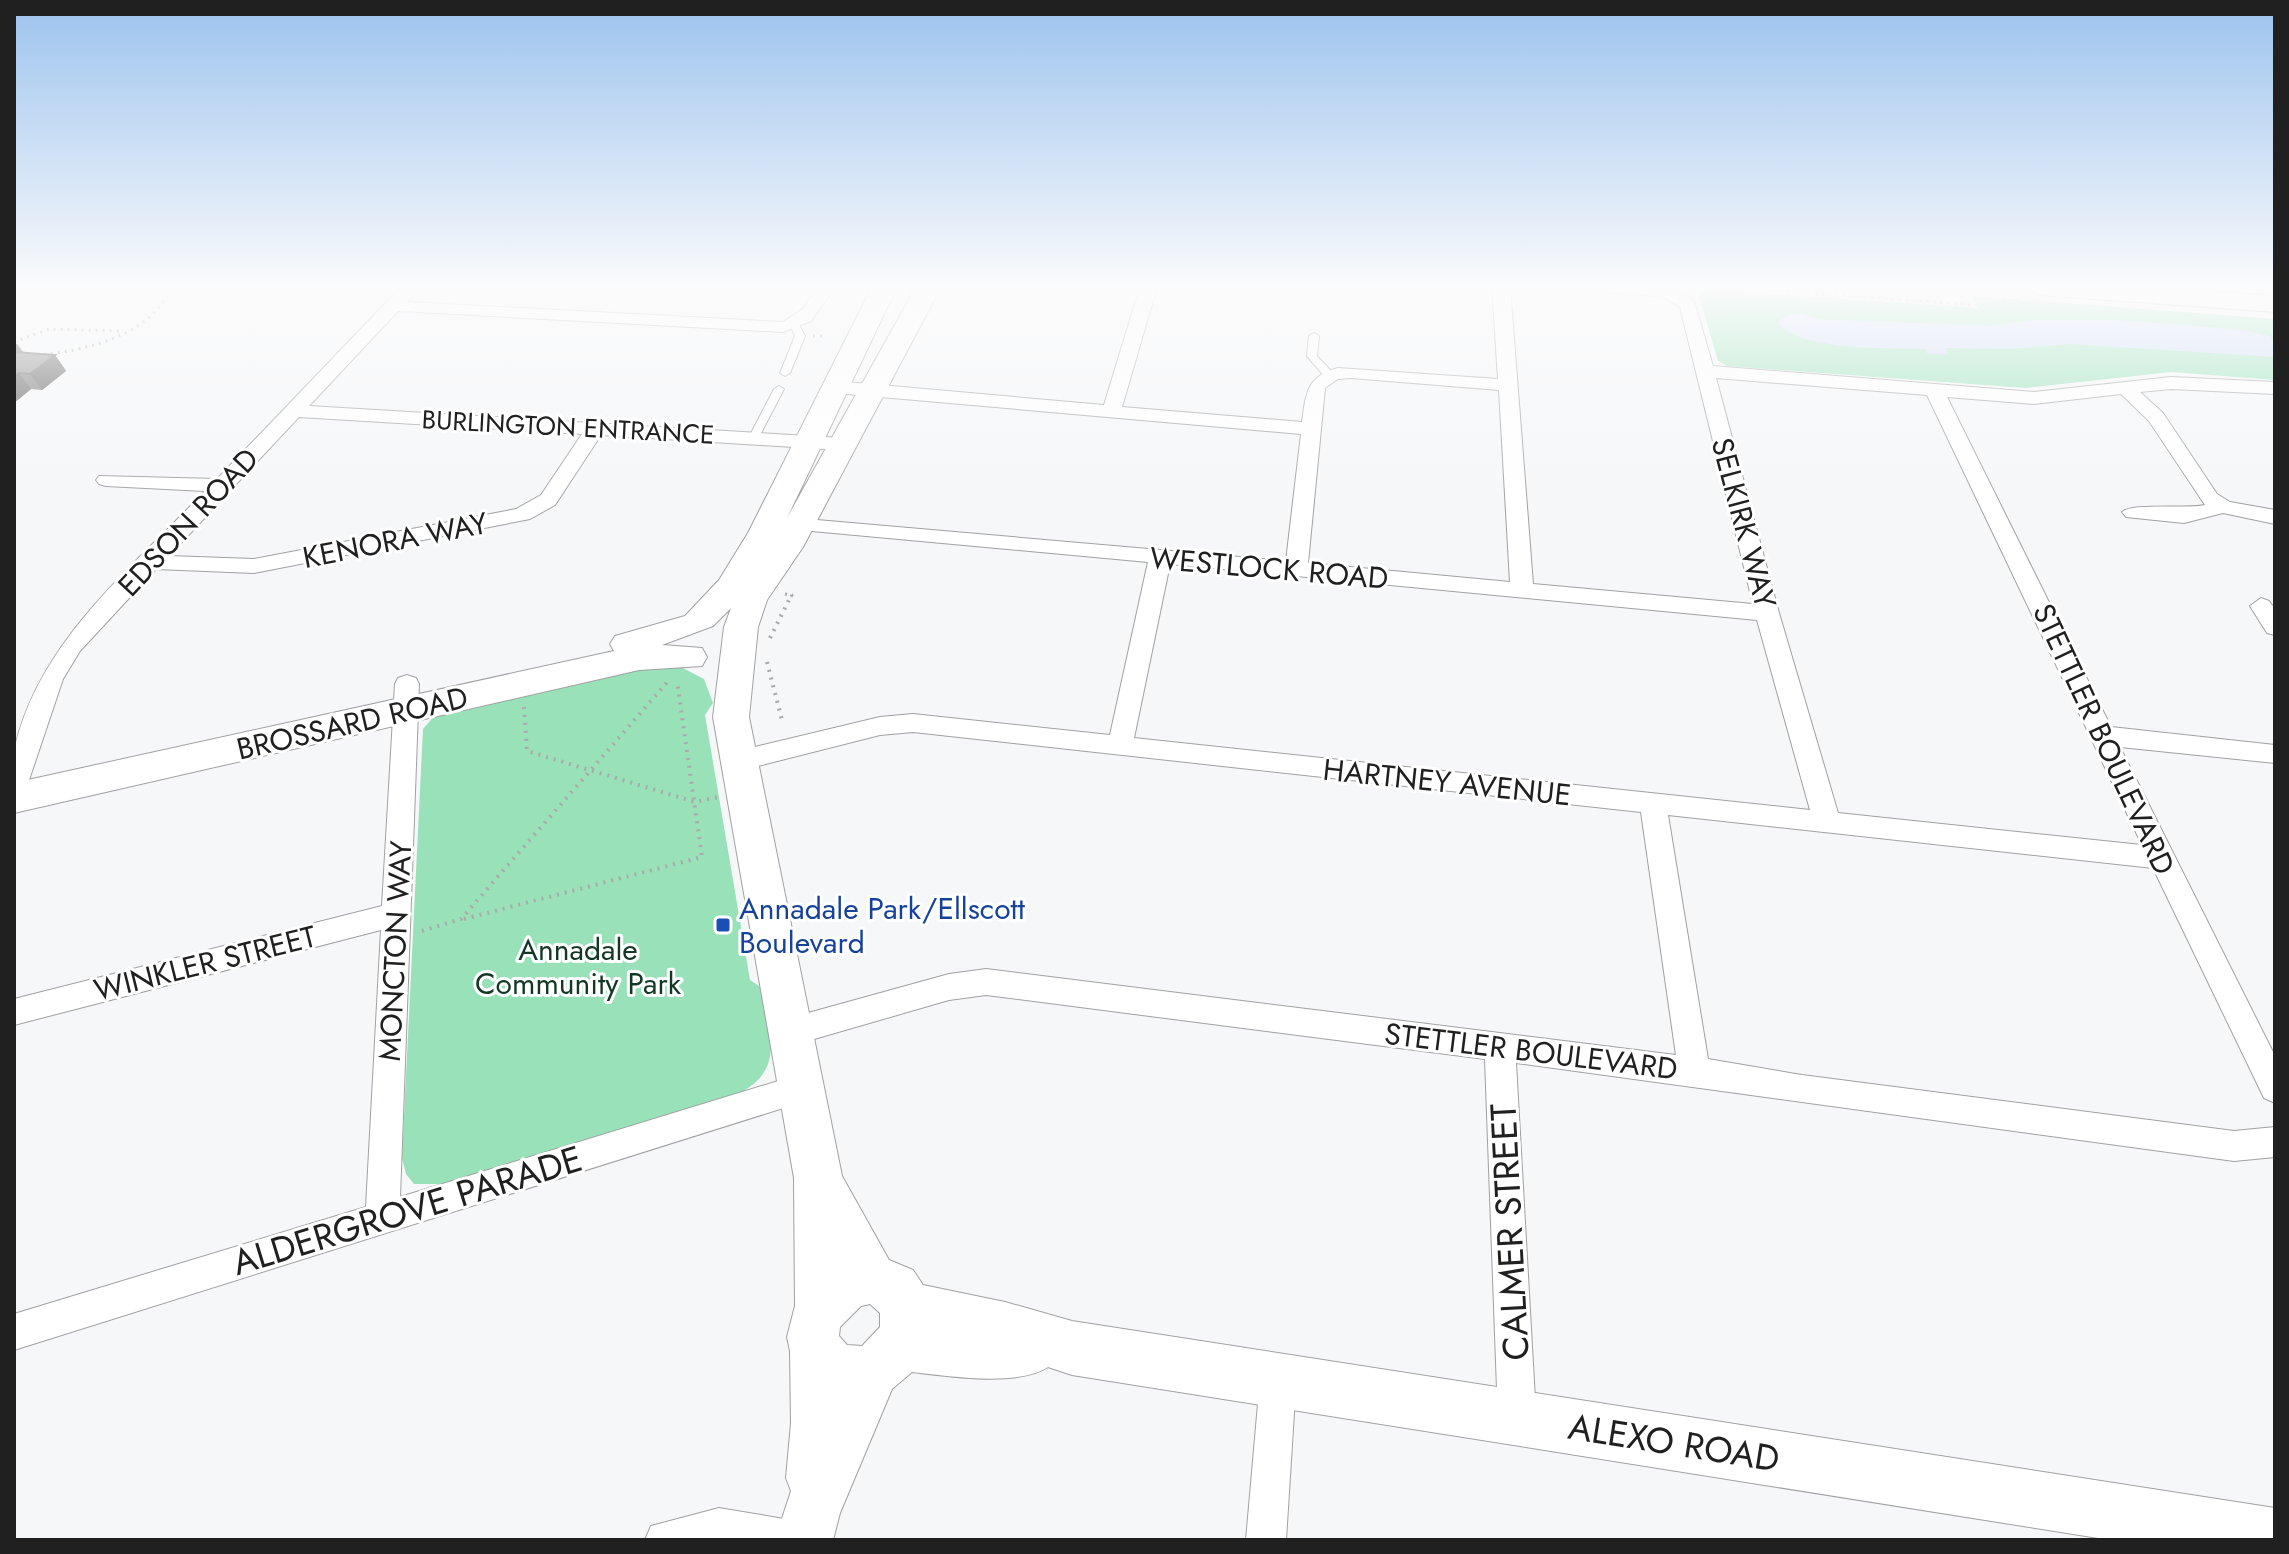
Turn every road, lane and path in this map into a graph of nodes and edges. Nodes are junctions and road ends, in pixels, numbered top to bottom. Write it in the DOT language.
graph roads {
  1 [pos="343,360"];
  2 [pos="790,360"];
  3 [pos="847,360"];
  4 [pos="889,360"];
  5 [pos="1127,360"];
  6 [pos="1315,360"];
  7 [pos="1505,360"];
  8 [pos="1701,360"];
  9 [pos="1704,371"];
  10 [pos="785,373"];
  11 [pos="1329,375"];
  12 [pos="1506,385"];
  13 [pos="835,387"];
  14 [pos="2125,388"];
  15 [pos="2275,388"];
  16 [pos="779,389"];
  17 [pos="1934,389"];
  18 [pos="871,391"];
  19 [pos="294,411"];
  20 [pos="1111,412"];
  21 [pos="596,428"];
  22 [pos="1311,429"];
  23 [pos="754,437"];
  24 [pos="809,441"];
  25 [pos="841,444"];
  26 [pos="106,480"];
  27 [pos="222,486"];
  28 [pos="2223,507"];
  29 [pos="2133,512"];
  30 [pos="2275,517"];
  31 [pos="786,522"];
  32 [pos="1160,558"];
  33 [pos="151,562"];
  34 [pos="1296,570"];
  35 [pos="1522,590"];
  36 [pos="2261,606"];
  37 [pos="1767,613"];
  38 [pos="2275,627"];
  39 [pos="708,651"];
  40 [pos="407,698"];
  41 [pos="524,707"];
  42 [pos="783,724"];
  43 [pos="2105,736"];
  44 [pos="1120,746"];
  45 [pos="2275,754"];
  46 [pos="592,771"];
  47 [pos="741,776"];
  48 [pos="15,782"];
  49 [pos="695,802"];
  50 [pos="1653,805"];
  51 [pos="1827,822"];
  52 [pos="2159,858"];
  53 [pos="461,919"];
  54 [pos="396,926"];
  55 [pos="14,1012"];
  56 [pos="790,1032"];
  57 [pos="1500,1047"];
  58 [pos="1694,1071"];
  59 [pos="2275,1088"];
  60 [pos="801,1089"];
  61 [pos="2275,1142"];
  62 [pos="818,1178"];
  63 [pos="382,1217"];
  64 [pos="888,1325"];
  65 [pos="819,1328"];
  66 [pos="15,1334"];
  67 [pos="1278,1381"];
  68 [pos="1517,1417"];
  69 [pos="802,1531"];
  70 [pos="2275,1537"];
  71 [pos="665,1540"];
  72 [pos="1266,1540"];
  1 -- 19 [label="street, EDSON ROAD"];
  2 -- 10 [label="lane"];
  3 -- 13 [label="street"];
  4 -- 18 [label="street"];
  5 -- 20 [label="street"];
  6 -- 11 [label="lane"];
  7 -- 12 [label="street"];
  8 -- 9 [label="street, SELKIRK WAY"];
  9 -- 17 [label="street"];
  9 -- 37 [label="street, SELKIRK WAY"];
  11 -- 12 [label="street"];
  11 -- 22 [label="street"];
  12 -- 35 [label="street"];
  13 -- 18 [label="street"];
  13 -- 24 [label="street"];
  14 -- 15 [label="street"];
  14 -- 17 [label="street"];
  14 -- 28 [label="street"];
  16 -- 23 [label="lane"];
  17 -- 43 [label="street, STETTLER BOULEVARD"];
  18 -- 20 [label="street"];
  18 -- 25 [label="street"];
  19 -- 21 [label="street, BURLINGTON ENTRANCE"];
  19 -- 27 [label="street, EDSON ROAD"];
  20 -- 22 [label="street"];
  21 -- 23 [label="street, BURLINGTON ENTRANCE"];
  21 -- 33 [label="street, KENORA WAY"];
  22 -- 34 [label="street"];
  23 -- 24 [label="street, BURLINGTON ENTRANCE"];
  24 -- 25 [label="street, BURLINGTON ENTRANCE"];
  24 -- 31 [label="street"];
  25 -- 31 [label="street"];
  26 -- 27 [label="street"];
  27 -- 33 [label="street, EDSON ROAD"];
  28 -- 29 [label="street"];
  28 -- 30 [label="street"];
  31 -- 32 [label="street, WESTLOCK ROAD"];
  31 -- 39 [label="street"];
  32 -- 34 [label="street, WESTLOCK ROAD"];
  32 -- 44 [label="street"];
  33 -- 48 [label="street, EDSON ROAD"];
  34 -- 35 [label="street, WESTLOCK ROAD"];
  35 -- 37 [label="street, WESTLOCK ROAD"];
  36 -- 38 [label="street"];
  37 -- 51 [label="street, SELKIRK WAY"];
  39 -- 40 [label="street, BROSSARD ROAD"];
  39 -- 42 [label="path"];
  39 -- 46 [label="path"];
  39 -- 47 [label="street"];
  39 -- 49 [label="path"];
  40 -- 48 [label="street, BROSSARD ROAD"];
  40 -- 54 [label="street, MONCTON WAY"];
  41 -- 46 [label="path"];
  43 -- 45 [label="street"];
  43 -- 52 [label="street, STETTLER BOULEVARD"];
  44 -- 47 [label="street, HARTNEY AVENUE"];
  44 -- 50 [label="street, HARTNEY AVENUE"];
  46 -- 49 [label="path"];
  46 -- 53 [label="path"];
  47 -- 49 [label="path"];
  47 -- 56 [label="street"];
  49 -- 53 [label="path"];
  50 -- 51 [label="street, HARTNEY AVENUE"];
  50 -- 58 [label="street"];
  51 -- 52 [label="street, HARTNEY AVENUE"];
  52 -- 59 [label="street, STETTLER BOULEVARD"];
  53 -- 54 [label="path"];
  54 -- 55 [label="street, WINKLER STREET"];
  54 -- 63 [label="street, MONCTON WAY"];
  56 -- 57 [label="street, STETTLER BOULEVARD"];
  56 -- 60 [label="street"];
  57 -- 58 [label="street, STETTLER BOULEVARD"];
  57 -- 68 [label="street, CALMER STREET"];
  58 -- 61 [label="street, STETTLER BOULEVARD"];
  60 -- 62 [label="street"];
  60 -- 63 [label="street, ALDERGROVE PARADE"];
  62 -- 64 [label="street"];
  62 -- 65 [label="street"];
  63 -- 66 [label="street, ALDERGROVE PARADE"];
  64 -- 65 [label="street"];
  64 -- 65 [label="street, ALEXO ROAD"];
  64 -- 67 [label="street, ALEXO ROAD"];
  64 -- 69 [label="street"];
  65 -- 69 [label="street"];
  67 -- 68 [label="street, ALEXO ROAD"];
  67 -- 72 [label="street"];
  68 -- 70 [label="street, ALEXO ROAD"];
  69 -- 71 [label="street"];
}
